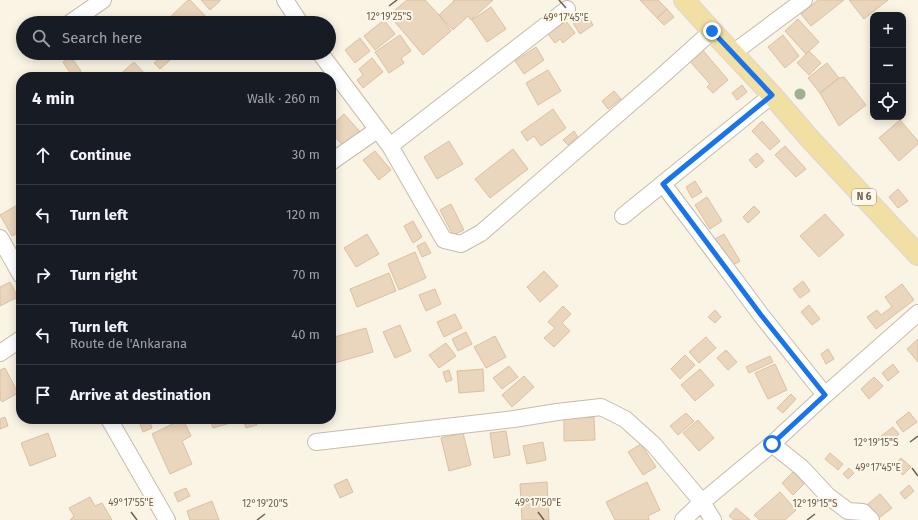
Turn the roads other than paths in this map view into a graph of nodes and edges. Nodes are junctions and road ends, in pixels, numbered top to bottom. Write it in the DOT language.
graph roads {
  1 [pos="103,0"];
  2 [pos="285,0"];
  3 [pos="684,0"];
  4 [pos="804,0"];
  5 [pos="567,9"];
  6 [pos="80,16"];
  7 [pos="295,16"];
  8 [pos="712,31"];
  9 [pos="733,53"];
  10 [pos="325,60"];
  11 [pos="334,72"];
  12 [pos="336,75"];
  13 [pos="772,95"];
  14 [pos="377,130"];
  15 [pos="390,146"];
  16 [pos="336,159"];
  17 [pos="663,184"];
  18 [pos="623,216"];
  19 [pos="0,238"];
  20 [pos="917,252"];
  21 [pos="16,266"];
  22 [pos="918,313"];
  23 [pos="16,342"];
  24 [pos="0,353"];
  25 [pos="825,395"];
  26 [pos="112,424"];
  27 [pos="316,442"];
  28 [pos="772,444"];
  29 [pos="702,502"];
  30 [pos="167,520"];
  31 [pos="683,520"];
  32 [pos="713,520"];
  33 [pos="872,520"];
  1 -- 6 [label="street"];
  2 -- 7 [label="street"];
  3 -- 8 [label="main road, N 6"];
  4 -- 9 [label="street"];
  5 -- 15 [label="street"];
  8 -- 9 [label="main road, N 6"];
  8 -- 15 [label="street"];
  9 -- 13 [label="main road, N 6"];
  10 -- 11 [label="street"];
  12 -- 14 [label="street"];
  13 -- 17 [label="street"];
  13 -- 20 [label="main road, N 6"];
  14 -- 15 [label="street"];
  14 -- 16 [label="street"];
  17 -- 18 [label="street"];
  17 -- 25 [label="street"];
  19 -- 21 [label="street"];
  22 -- 25 [label="street"];
  23 -- 24 [label="street"];
  25 -- 28 [label="street"];
  26 -- 30 [label="street"];
  27 -- 29 [label="street"];
  28 -- 29 [label="street"];
  28 -- 33 [label="street"];
  29 -- 31 [label="street"];
  29 -- 32 [label="street"];
}
